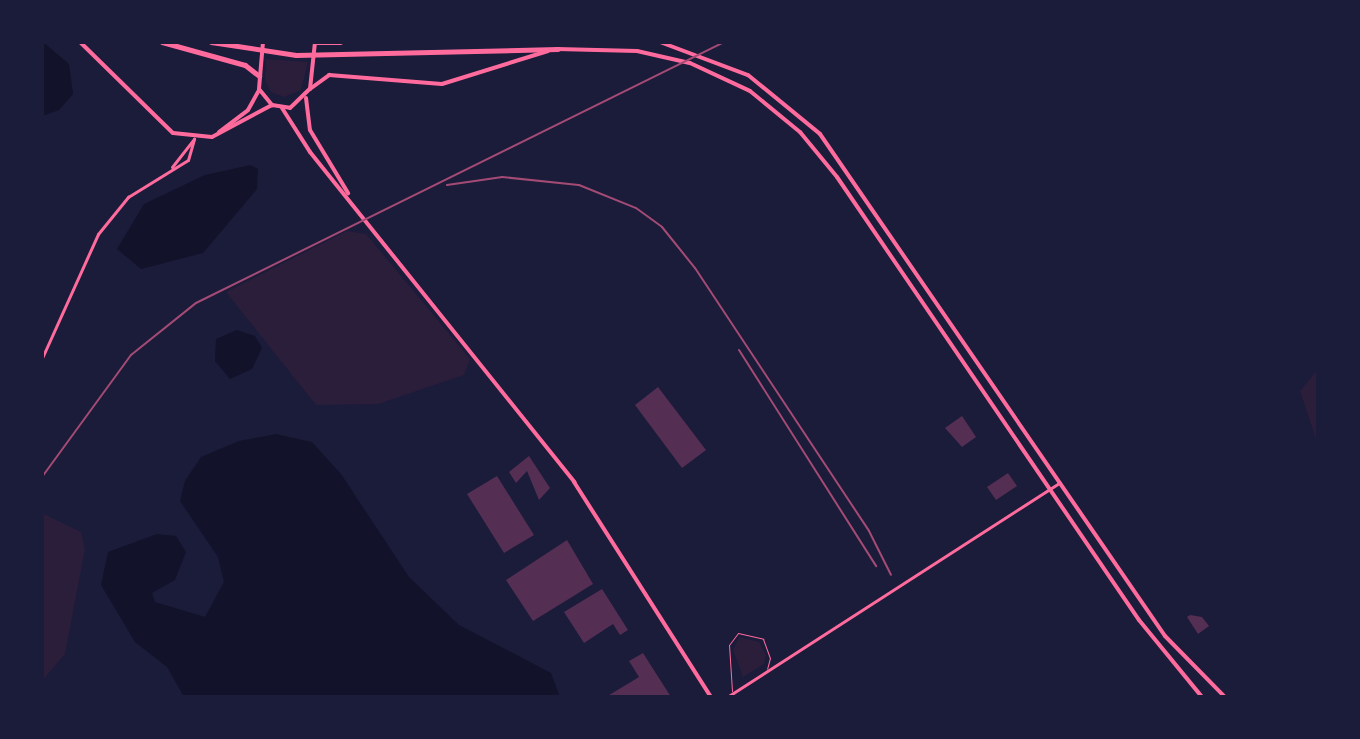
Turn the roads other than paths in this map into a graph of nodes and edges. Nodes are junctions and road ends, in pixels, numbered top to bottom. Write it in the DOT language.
graph roads {
  1 [pos="80,42"];
  2 [pos="162,42"];
  3 [pos="211,42"];
  4 [pos="263,42"];
  5 [pos="316,42"];
  6 [pos="328,42"];
  7 [pos="340,42"];
  8 [pos="660,42"];
  9 [pos="558,49"];
  10 [pos="259,76"];
  11 [pos="259,89"];
  12 [pos="310,89"];
  13 [pos="306,97"];
  14 [pos="272,105"];
  15 [pos="282,108"];
  16 [pos="194,139"];
  17 [pos="169,169"];
  18 [pos="361,212"];
  19 [pos="42,358"];
  20 [pos="1060,481"];
  21 [pos="1049,489"];
  22 [pos="766,671"];
  23 [pos="733,693"];
  24 [pos="711,697"];
  25 [pos="727,697"];
  26 [pos="1202,697"];
  27 [pos="1225,697"];
  1 -- 16 [label="main road"];
  2 -- 10 [label="highway"];
  3 -- 9 [label="highway"];
  4 -- 10 [label="main road"];
  5 -- 6 [label="highway"];
  5 -- 12 [label="main road"];
  6 -- 7 [label="highway"];
  8 -- 20 [label="main road"];
  9 -- 12 [label="main road"];
  9 -- 21 [label="main road"];
  10 -- 11 [label="main road"];
  11 -- 14 [label="main road"];
  11 -- 16 [label="main road"];
  12 -- 13 [label="main road"];
  13 -- 15 [label="main road"];
  13 -- 18 [label="main road"];
  14 -- 15 [label="main road"];
  14 -- 16 [label="main road"];
  15 -- 18 [label="main road"];
  16 -- 17 [label="street"];
  16 -- 17 [label="street"];
  17 -- 19 [label="street"];
  18 -- 24 [label="main road"];
  20 -- 21 [label="street"];
  20 -- 27 [label="main road"];
  21 -- 22 [label="street"];
  21 -- 26 [label="main road"];
  22 -- 23 [label="street"];
  22 -- 23 [label="lane"];
  23 -- 25 [label="street"];
}
